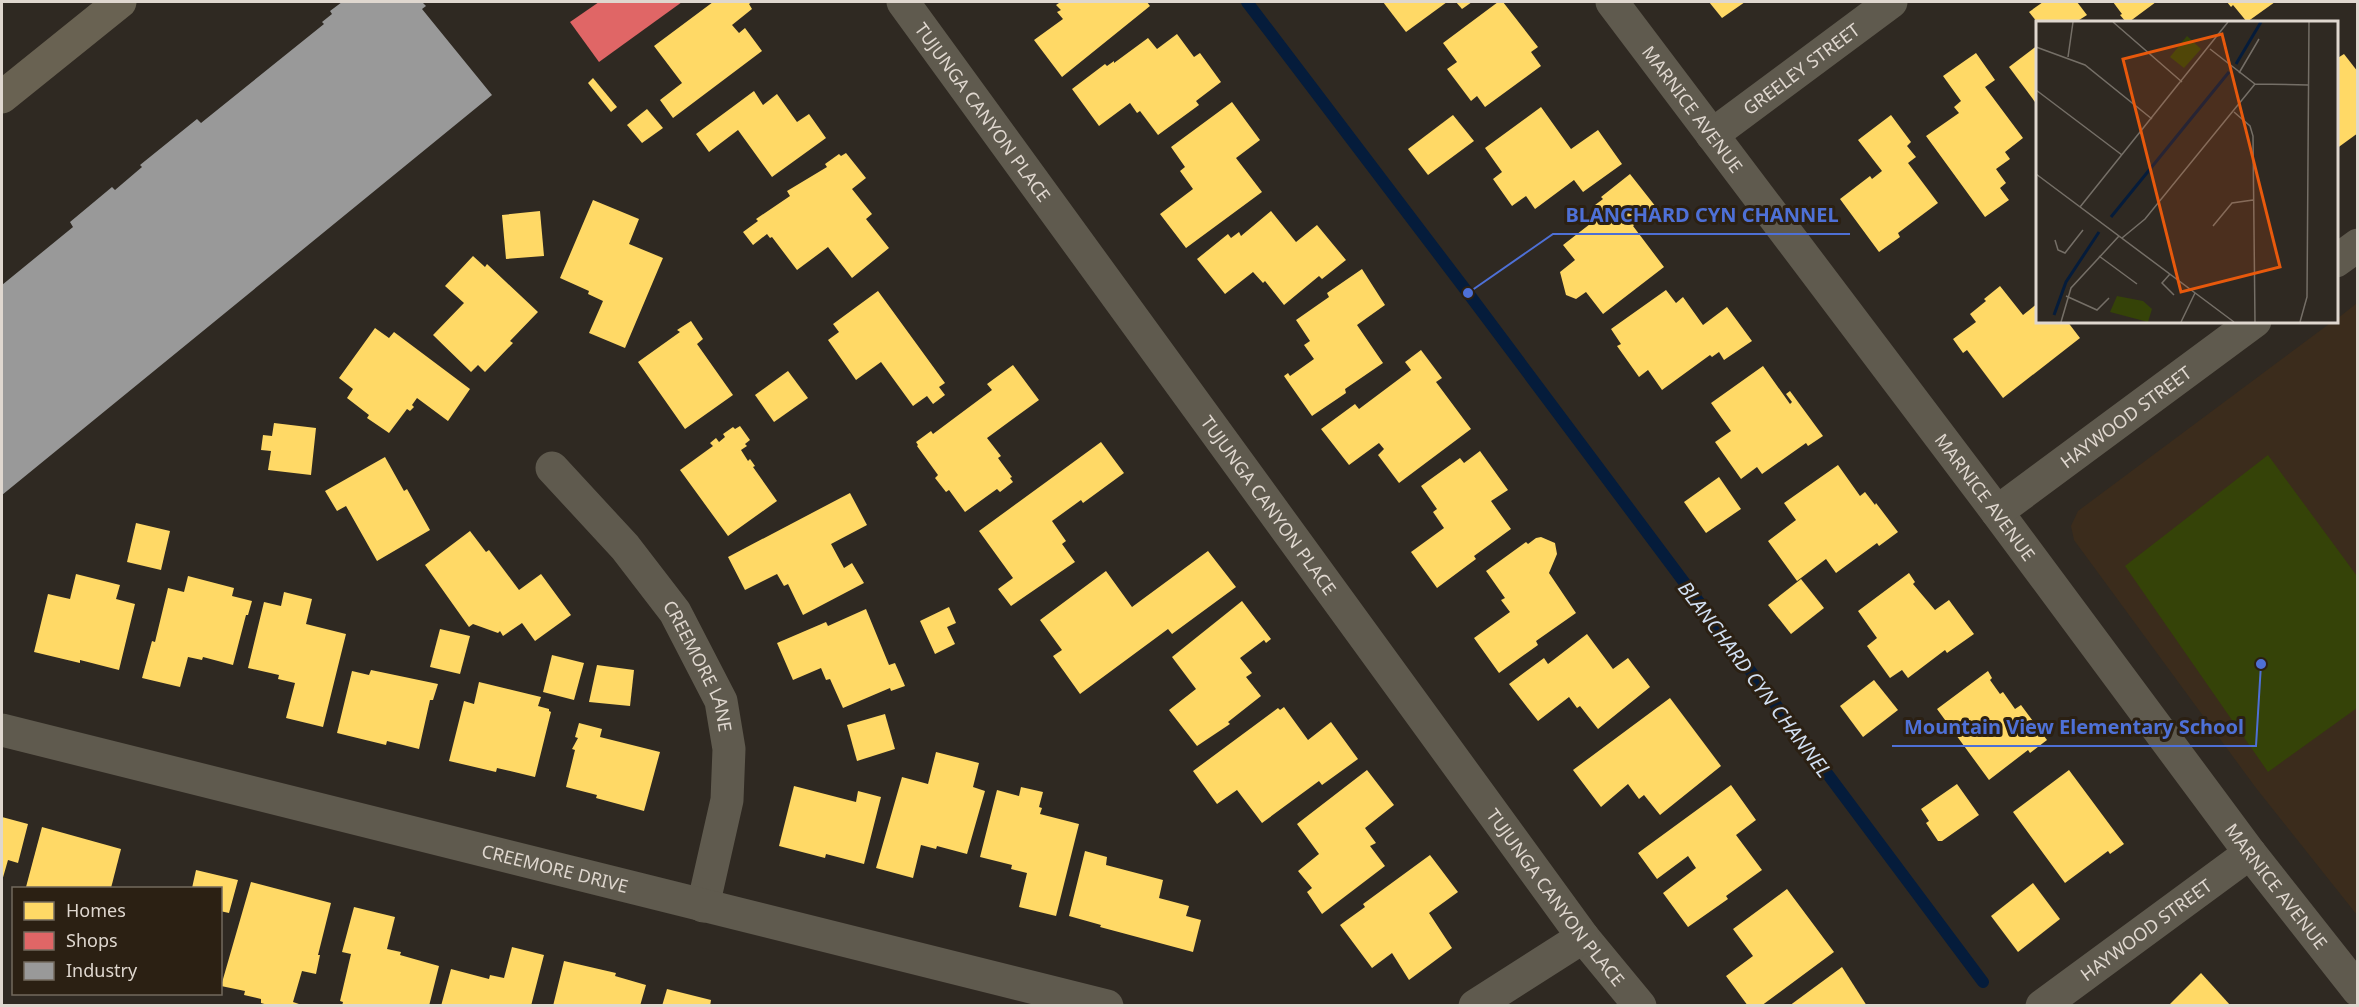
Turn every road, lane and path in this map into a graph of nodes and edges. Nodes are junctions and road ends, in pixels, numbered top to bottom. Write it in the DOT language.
graph roads {
  1 [pos="120,2"];
  2 [pos="903,2"];
  3 [pos="1612,2"];
  4 [pos="1891,2"];
  5 [pos="2,97"];
  6 [pos="1712,135"];
  7 [pos="2358,245"];
  8 [pos="2338,260"];
  9 [pos="2254,322"];
  10 [pos="552,468"];
  11 [pos="1997,512"];
  12 [pos="2,730"];
  13 [pos="2250,853"];
  14 [pos="703,906"];
  15 [pos="1583,937"];
  16 [pos="2358,990"];
  17 [pos="1107,1005"];
  18 [pos="1475,1005"];
  19 [pos="1640,1005"];
  20 [pos="2042,1005"];
  1 -- 5 [label="main road"];
  2 -- 15 [label="street, TUJUNGA CANYON PLACE"];
  3 -- 6 [label="street, MARNICE AVENUE"];
  4 -- 6 [label="street, GREELEY STREET"];
  6 -- 11 [label="street, MARNICE AVENUE"];
  7 -- 8 [label="street"];
  9 -- 11 [label="street, HAYWOOD STREET"];
  10 -- 14 [label="street, CREEMORE LANE"];
  11 -- 13 [label="street, MARNICE AVENUE"];
  12 -- 14 [label="street, CREEMORE DRIVE"];
  13 -- 16 [label="street, MARNICE AVENUE"];
  13 -- 20 [label="street, HAYWOOD STREET"];
  14 -- 17 [label="street, CREEMORE DRIVE"];
  15 -- 18 [label="street"];
  15 -- 19 [label="street, TUJUNGA CANYON PLACE"];
}
